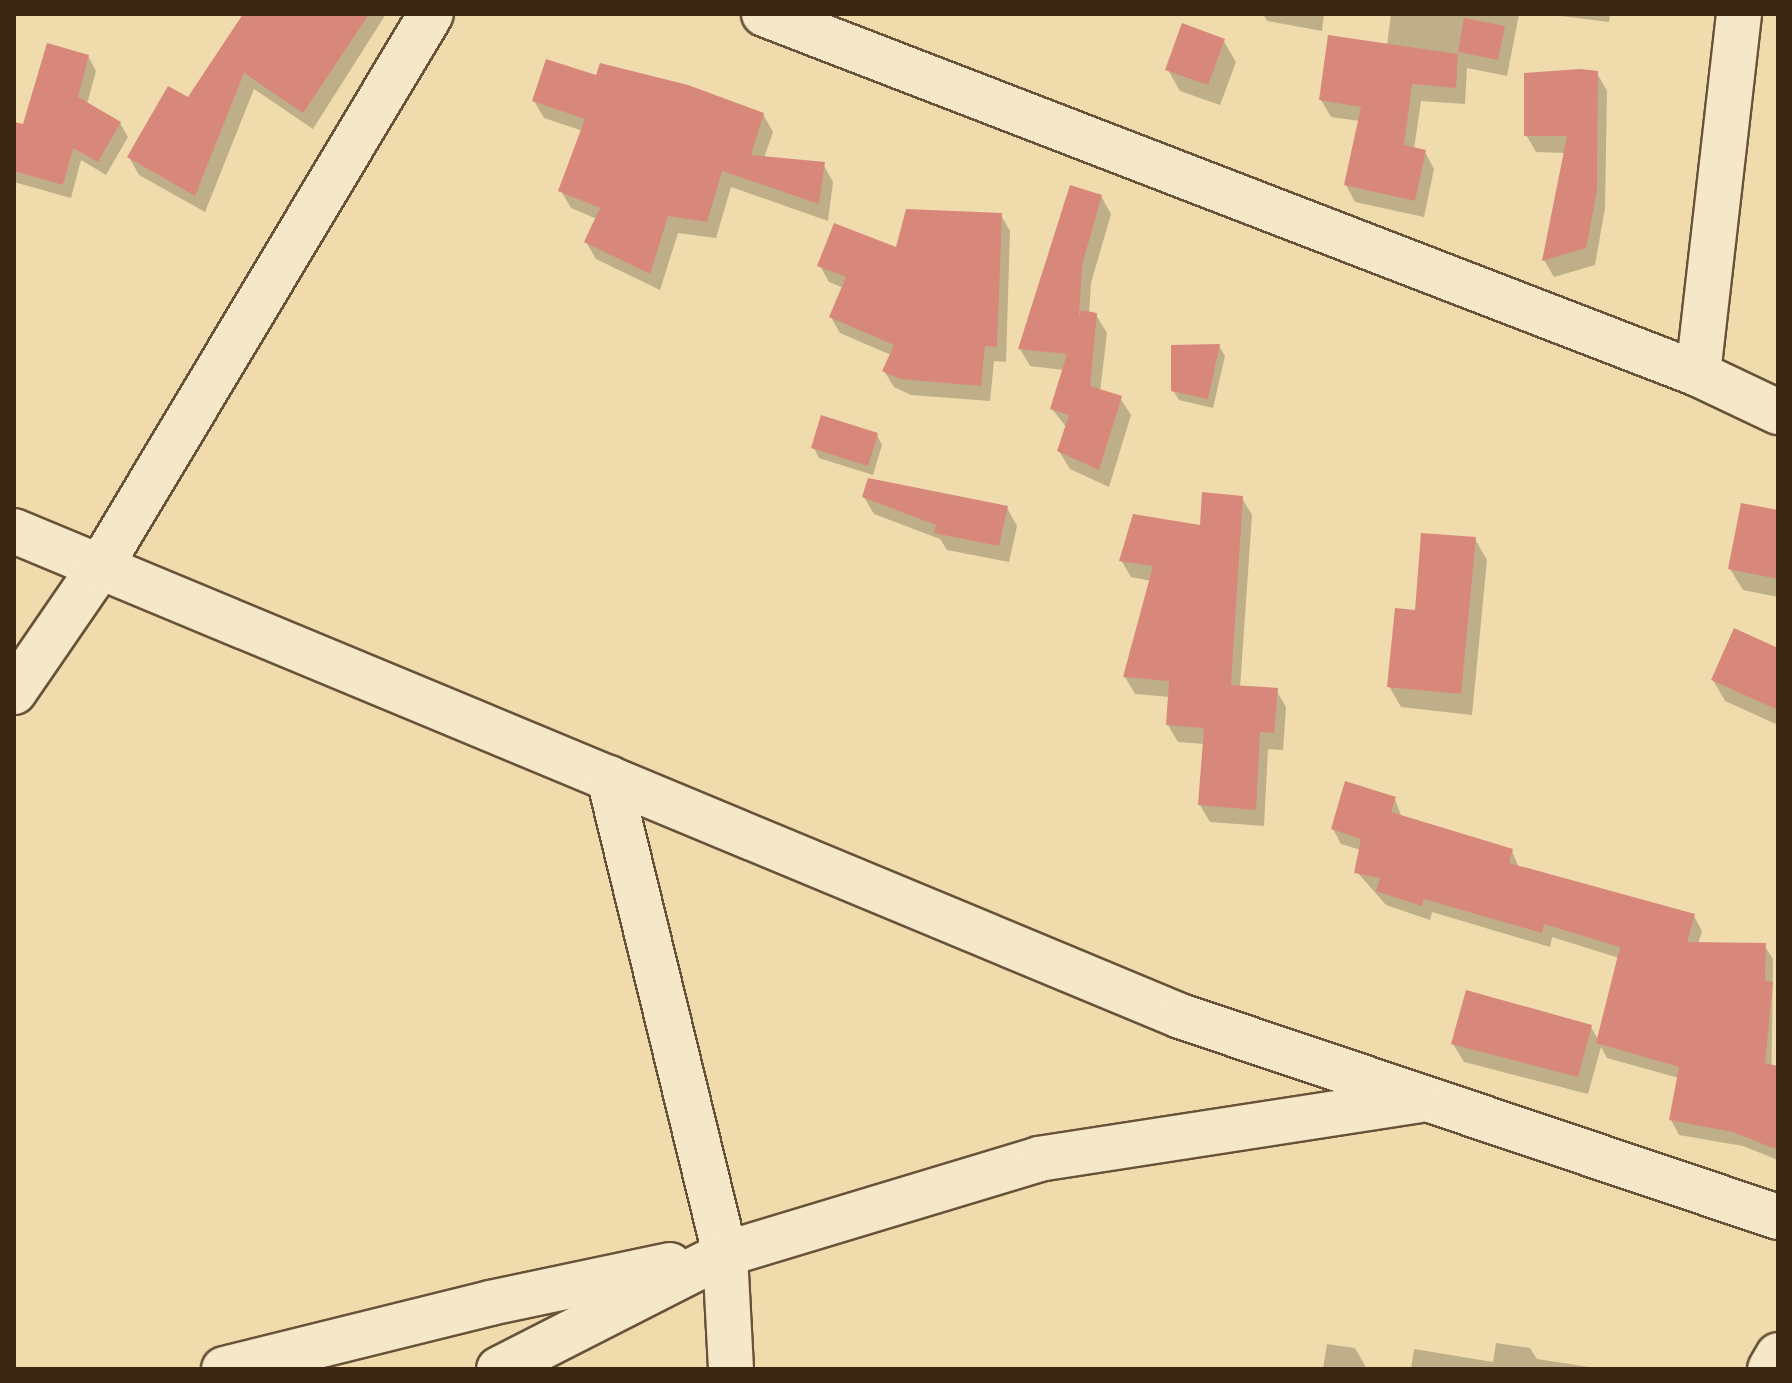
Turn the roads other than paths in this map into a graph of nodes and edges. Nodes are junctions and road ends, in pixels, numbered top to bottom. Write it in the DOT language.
graph roads {
  1 [pos="431,14"];
  2 [pos="764,14"];
  3 [pos="1739,14"];
  4 [pos="1698,374"];
  5 [pos="1778,412"];
  6 [pos="14,531"];
  7 [pos="100,567"];
  8 [pos="14,692"];
  9 [pos="609,778"];
  10 [pos="1422,1099"];
  11 [pos="1778,1217"];
  12 [pos="725,1254"];
  13 [pos="1778,1355"];
  14 [pos="224,1369"];
  15 [pos="499,1369"];
  16 [pos="731,1369"];
  17 [pos="1770,1369"];
  1 -- 7 [label="street"];
  2 -- 4 [label="street"];
  3 -- 4 [label="street"];
  4 -- 5 [label="street"];
  6 -- 7 [label="street"];
  7 -- 8 [label="street"];
  7 -- 9 [label="street"];
  9 -- 10 [label="street"];
  9 -- 12 [label="street"];
  10 -- 11 [label="street"];
  10 -- 12 [label="street"];
  12 -- 14 [label="street"];
  12 -- 15 [label="street"];
  12 -- 16 [label="street"];
  13 -- 17 [label="street"];
}
